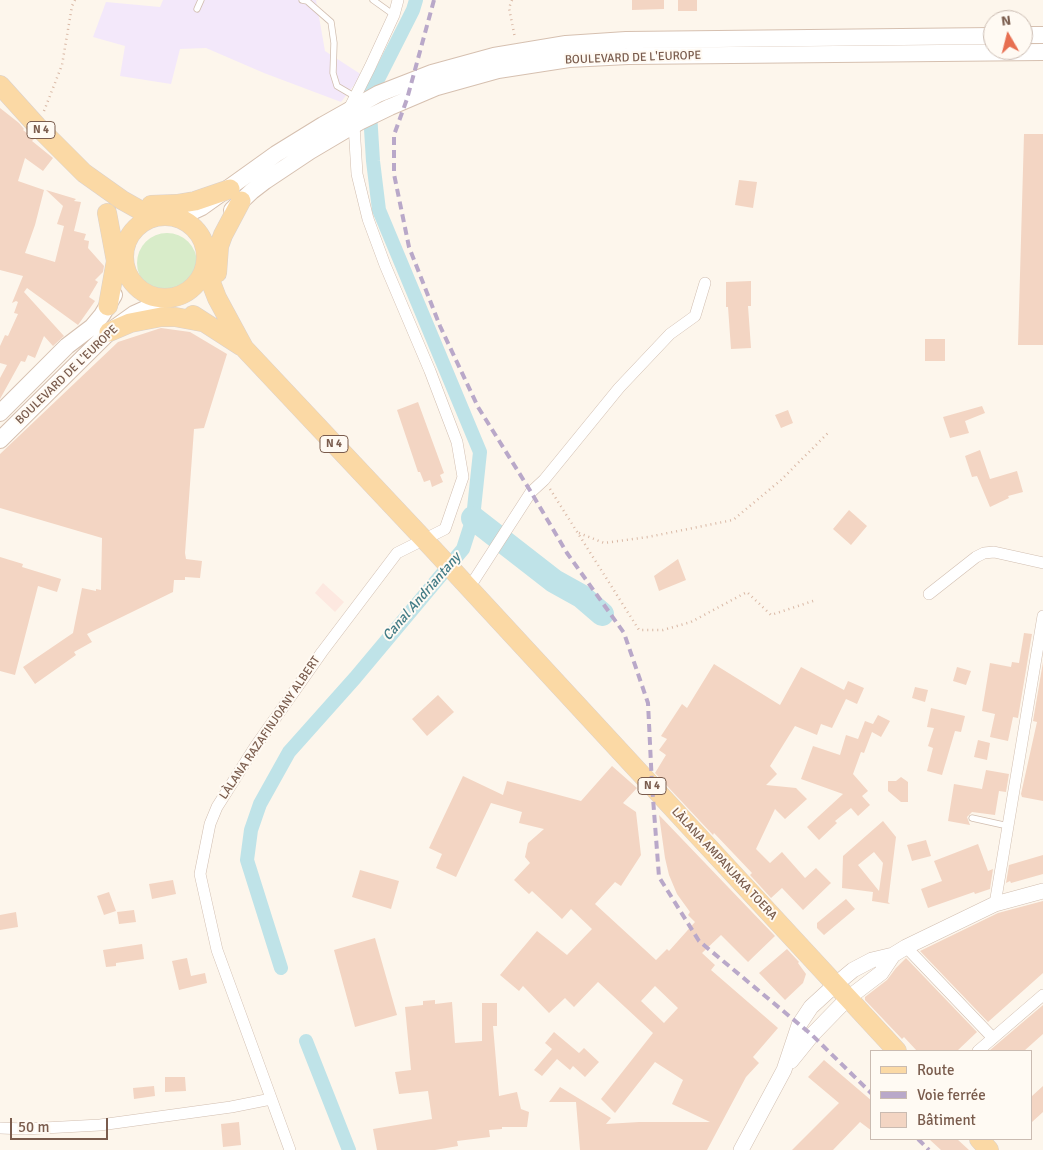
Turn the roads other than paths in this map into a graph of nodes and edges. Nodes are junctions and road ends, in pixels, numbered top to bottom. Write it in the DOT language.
graph roads {
  1 [pos="201,0"];
  2 [pos="302,0"];
  3 [pos="373,0"];
  4 [pos="398,0"];
  5 [pos="197,9"];
  6 [pos="394,15"];
  7 [pos="983,36"];
  8 [pos="1043,52"];
  9 [pos="0,85"];
  10 [pos="355,111"];
  11 [pos="84,173"];
  12 [pos="235,195"];
  13 [pos="122,200"];
  14 [pos="107,213"];
  15 [pos="164,216"];
  16 [pos="123,254"];
  17 [pos="205,265"];
  18 [pos="705,283"];
  19 [pos="165,299"];
  20 [pos="108,306"];
  21 [pos="224,311"];
  22 [pos="202,322"];
  23 [pos="109,332"];
  24 [pos="244,348"];
  25 [pos="0,413"];
  26 [pos="0,440"];
  27 [pos="429,545"];
  28 [pos="1043,563"];
  29 [pos="463,582"];
  30 [pos="929,594"];
  31 [pos="1043,616"];
  32 [pos="972,818"];
  33 [pos="1008,826"];
  34 [pos="1043,891"];
  35 [pos="995,904"];
  36 [pos="900,951"];
  37 [pos="835,985"];
  38 [pos="1043,994"];
  39 [pos="847,999"];
  40 [pos="993,1038"];
  41 [pos="896,1050"];
  42 [pos="979,1050"];
  43 [pos="784,1070"];
  44 [pos="271,1099"];
  45 [pos="0,1128"];
  46 [pos="980,1140"];
  47 [pos="290,1150"];
  48 [pos="741,1150"];
  49 [pos="989,1150"];
  1 -- 5 [label="lane"];
  2 -- 10 [label="lane"];
  3 -- 6 [label="lane"];
  4 -- 6 [label="street"];
  6 -- 10 [label="street"];
  7 -- 10 [label="main road, BOULEVARD DE L'EUROPE"];
  8 -- 10 [label="main road, BOULEVARD DE L'EUROPE"];
  9 -- 11 [label="main road, N 4"];
  10 -- 12 [label="main road, BOULEVARD DE L'EUROPE"];
  10 -- 27 [label="street, LÀLANA RAZAFINJOANY ALBERT"];
  11 -- 13 [label="main road, N 4"];
  11 -- 14 [label="main road, N 4"];
  12 -- 13 [label="main road"];
  12 -- 15 [label="main road, BOULEVARD DE L'EUROPE"];
  12 -- 17 [label="main road, BOULEVARD DE L'EUROPE"];
  12 -- 21 [label="main road"];
  13 -- 15 [label="main road, N 4"];
  14 -- 16 [label="main road, N 4"];
  14 -- 20 [label="main road"];
  15 -- 16 [label="main road"];
  15 -- 17 [label="main road"];
  16 -- 19 [label="main road"];
  16 -- 20 [label="main road, BOULEVARD DE L'EUROPE"];
  17 -- 19 [label="main road"];
  17 -- 21 [label="main road, N 4"];
  18 -- 29 [label="street"];
  19 -- 22 [label="main road, N 4"];
  19 -- 23 [label="main road, BOULEVARD DE L'EUROPE"];
  20 -- 25 [label="main road, BOULEVARD DE L'EUROPE"];
  21 -- 24 [label="main road, N 4"];
  22 -- 23 [label="main road"];
  22 -- 24 [label="main road, N 4"];
  23 -- 26 [label="main road, BOULEVARD DE L'EUROPE"];
  24 -- 27 [label="main road, N 4"];
  27 -- 29 [label="main road, N 4"];
  27 -- 44 [label="street, LÀLANA RAZAFINJOANY ALBERT"];
  28 -- 30 [label="street"];
  29 -- 37 [label="main road, LÀLANA AMPANJAKA TOERA / N 4"];
  31 -- 33 [label="street"];
  32 -- 33 [label="lane"];
  33 -- 35 [label="street"];
  34 -- 35 [label="street"];
  35 -- 36 [label="street"];
  36 -- 37 [label="street"];
  36 -- 39 [label="street"];
  36 -- 40 [label="street"];
  37 -- 39 [label="main road, LÀLANA AMPANJAKA TOERA / N 4"];
  37 -- 43 [label="street"];
  38 -- 40 [label="street"];
  39 -- 41 [label="main road, LÀLANA AMPANJAKA TOERA / N 4"];
  39 -- 43 [label="street"];
  40 -- 42 [label="street"];
  43 -- 48 [label="street"];
  44 -- 45 [label="street"];
  44 -- 47 [label="street, LÀLANA RAZAFINJOANY ALBERT"];
  46 -- 49 [label="main road"];
}
